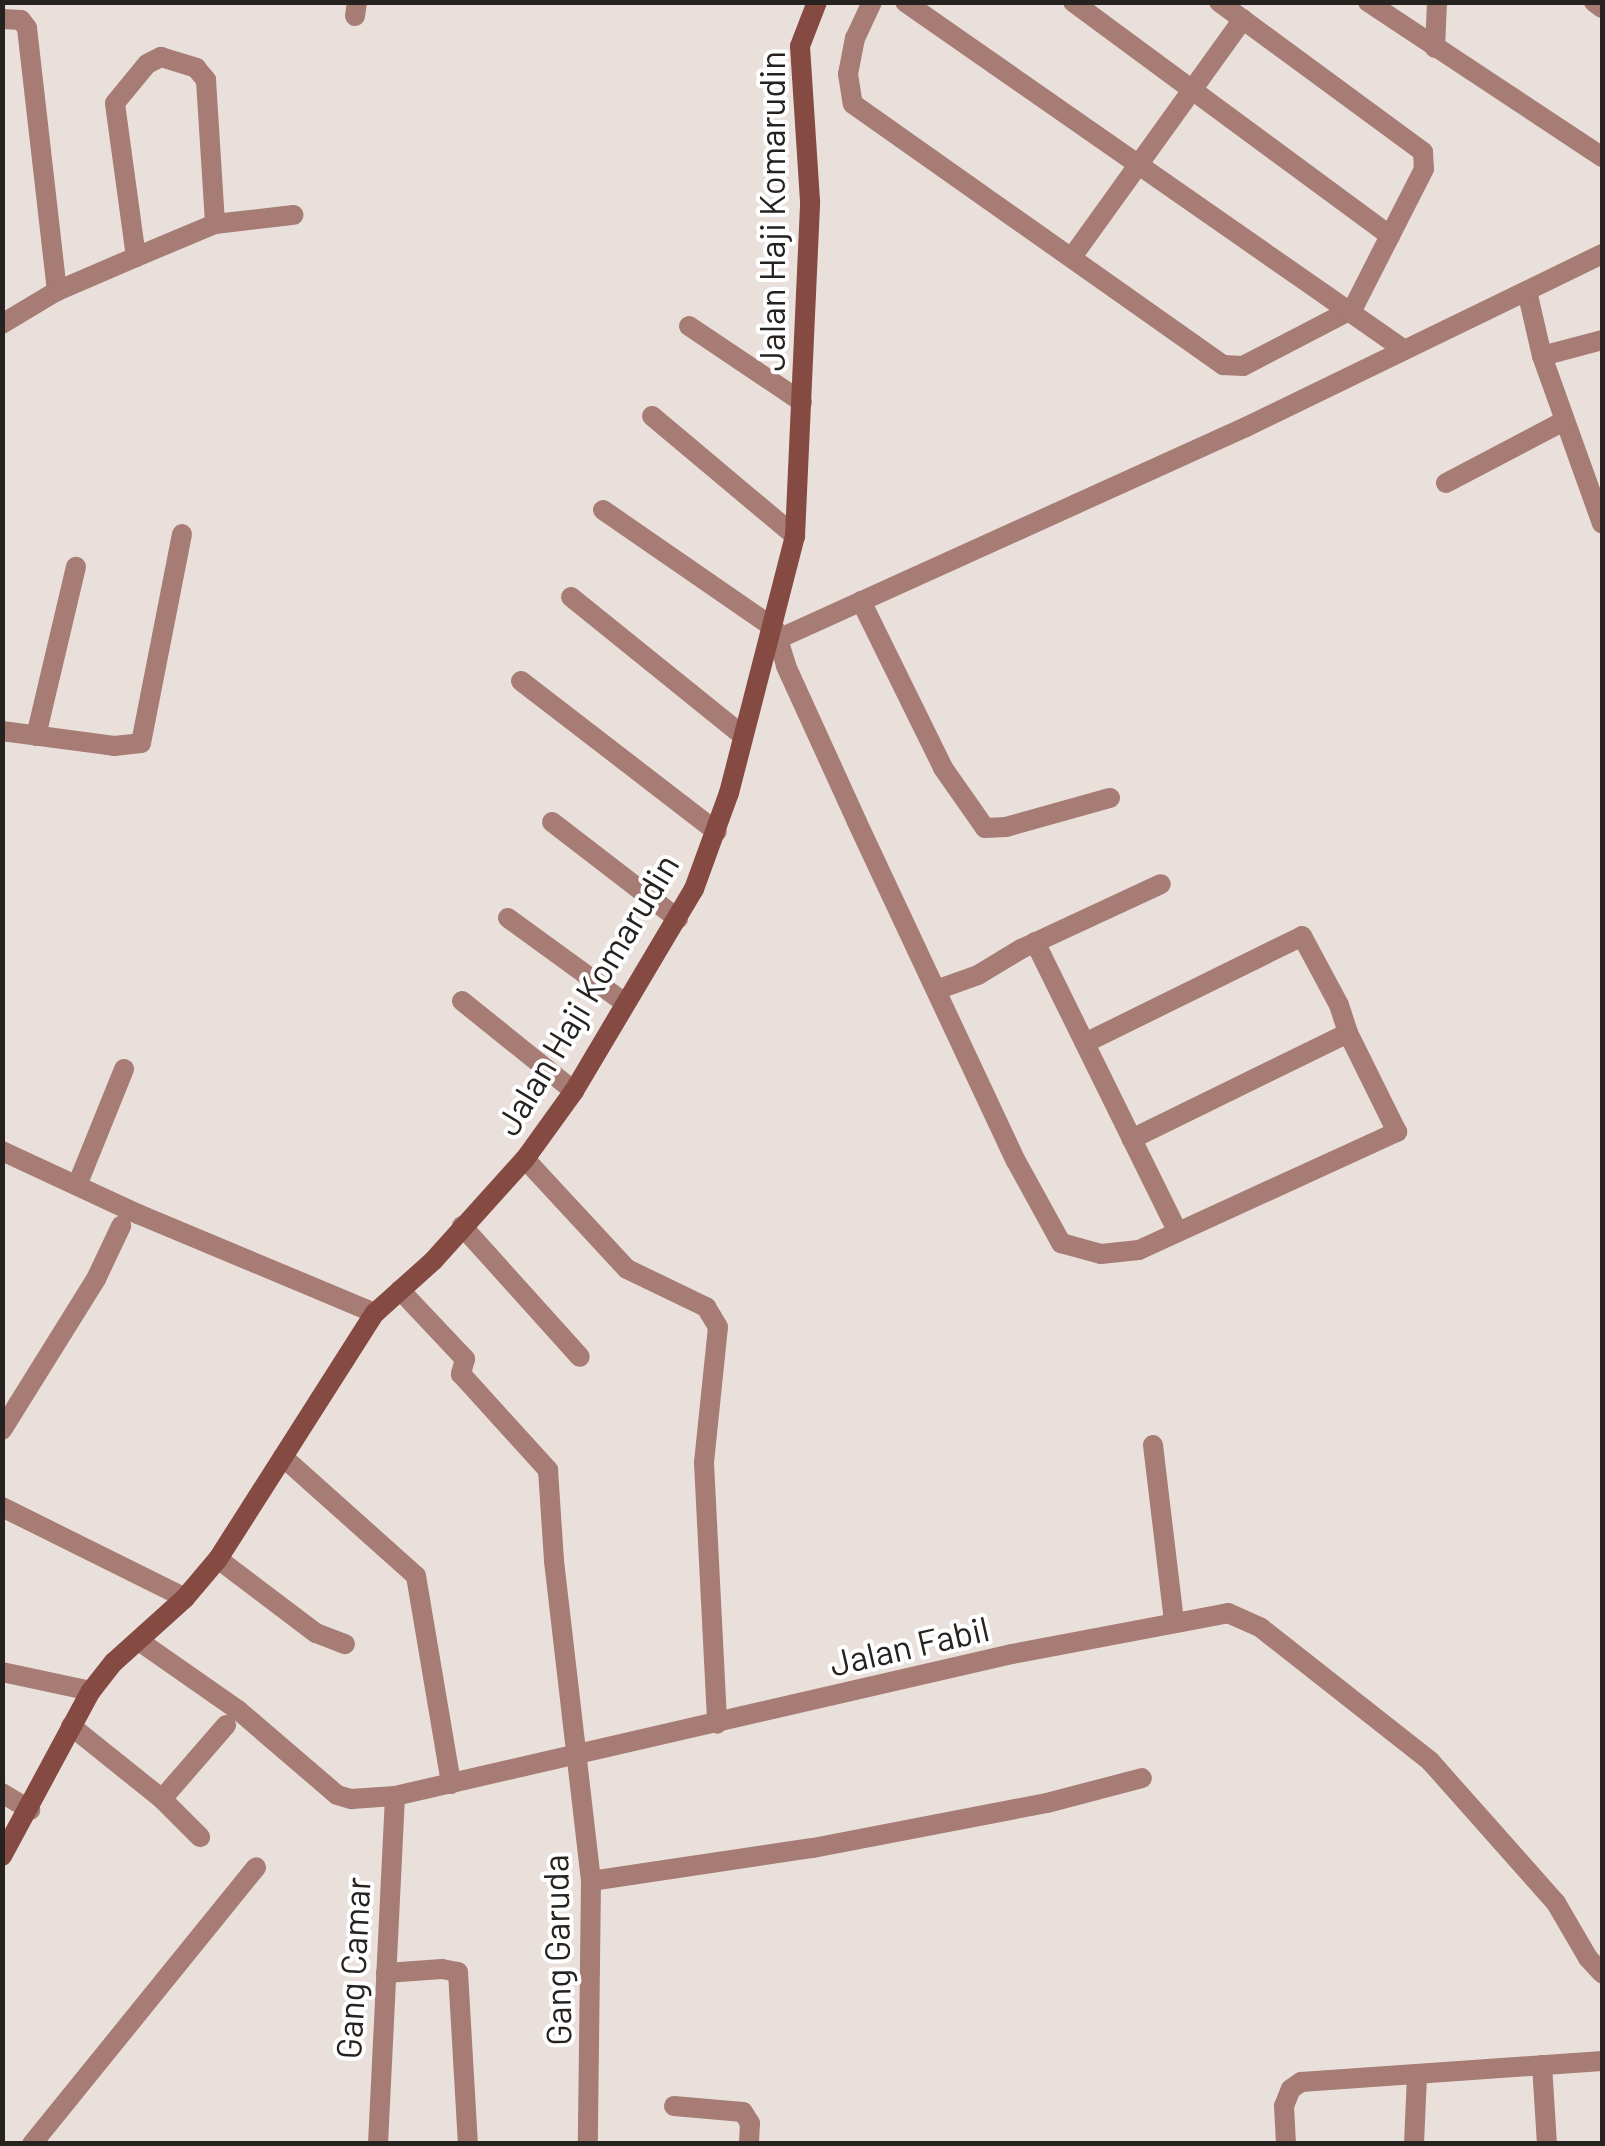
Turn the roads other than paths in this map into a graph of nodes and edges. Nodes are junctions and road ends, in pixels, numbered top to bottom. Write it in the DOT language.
graph roads {
  1 [pos="817,2"];
  2 [pos="872,2"];
  3 [pos="905,2"];
  4 [pos="1073,2"];
  5 [pos="1219,2"];
  6 [pos="1368,2"];
  7 [pos="1437,2"];
  8 [pos="1594,2"];
  9 [pos="1602,8"];
  10 [pos="2,18"];
  11 [pos="1243,19"];
  12 [pos="1436,48"];
  13 [pos="1194,92"];
  14 [pos="1602,157"];
  15 [pos="1141,164"];
  16 [pos="293,214"];
  17 [pos="215,224"];
  18 [pos="1390,236"];
  19 [pos="1602,254"];
  20 [pos="136,257"];
  21 [pos="1072,258"];
  22 [pos="58,291"];
  23 [pos="1526,291"];
  24 [pos="1350,312"];
  25 [pos="2,324"];
  26 [pos="689,326"];
  27 [pos="1602,340"];
  28 [pos="1404,350"];
  29 [pos="1542,356"];
  30 [pos="802,402"];
  31 [pos="652,416"];
  32 [pos="1564,421"];
  33 [pos="1594,474"];
  34 [pos="1446,483"];
  35 [pos="603,510"];
  36 [pos="1602,524"];
  37 [pos="182,534"];
  38 [pos="796,536"];
  39 [pos="76,567"];
  40 [pos="571,597"];
  41 [pos="861,601"];
  42 [pos="776,634"];
  43 [pos="520,681"];
  44 [pos="2,730"];
  45 [pos="741,734"];
  46 [pos="36,736"];
  47 [pos="1110,798"];
  48 [pos="552,822"];
  49 [pos="717,832"];
  50 [pos="1162,884"];
  51 [pos="508,918"];
  52 [pos="678,919"];
  53 [pos="1035,942"];
  54 [pos="939,988"];
  55 [pos="462,1000"];
  56 [pos="625,1003"];
  57 [pos="1348,1033"];
  58 [pos="1086,1044"];
  59 [pos="124,1068"];
  60 [pos="574,1090"];
  61 [pos="1132,1139"];
  62 [pos="2,1152"];
  63 [pos="525,1159"];
  64 [pos="78,1183"];
  65 [pos="122,1226"];
  66 [pos="462,1226"];
  67 [pos="1178,1232"];
  68 [pos="400,1290"];
  69 [pos="375,1314"];
  70 [pos="580,1357"];
  71 [pos="2,1430"];
  72 [pos="1153,1445"];
  73 [pos="283,1458"];
  74 [pos="2,1507"];
  75 [pos="218,1559"];
  76 [pos="186,1598"];
  77 [pos="1174,1621"];
  78 [pos="138,1641"];
  79 [pos="345,1644"];
  80 [pos="2,1672"];
  81 [pos="91,1691"];
  82 [pos="717,1724"];
  83 [pos="226,1725"];
  84 [pos="71,1726"];
  85 [pos="579,1756"];
  86 [pos="1142,1778"];
  87 [pos="451,1784"];
  88 [pos="2,1794"];
  89 [pos="395,1796"];
  90 [pos="162,1799"];
  91 [pos="30,1810"];
  92 [pos="200,1837"];
  93 [pos="2,1856"];
  94 [pos="256,1867"];
  95 [pos="591,1882"];
  96 [pos="386,1973"];
  97 [pos="1602,1974"];
  98 [pos="1602,2060"];
  99 [pos="1542,2065"];
  100 [pos="1417,2074"];
  101 [pos="674,2106"];
  102 [pos="32,2144"];
  103 [pos="378,2144"];
  104 [pos="468,2144"];
  105 [pos="588,2144"];
  106 [pos="749,2144"];
  107 [pos="1286,2144"];
  108 [pos="1414,2144"];
  109 [pos="1546,2144"];
  1 -- 30 [label="street, Jalan Haji Komarudin"];
  2 -- 21 [label="street"];
  3 -- 15 [label="street"];
  4 -- 13 [label="street"];
  5 -- 11 [label="street"];
  6 -- 12 [label="street"];
  7 -- 12 [label="street"];
  8 -- 9 [label="street"];
  10 -- 22 [label="street"];
  11 -- 13 [label="street"];
  11 -- 18 [label="street"];
  12 -- 14 [label="street"];
  13 -- 15 [label="street"];
  13 -- 18 [label="street"];
  15 -- 21 [label="street"];
  15 -- 24 [label="street"];
  16 -- 17 [label="street"];
  17 -- 20 [label="street"];
  17 -- 20 [label="street"];
  18 -- 24 [label="street"];
  19 -- 23 [label="street"];
  20 -- 22 [label="street"];
  21 -- 24 [label="street"];
  22 -- 25 [label="street"];
  23 -- 28 [label="street"];
  23 -- 29 [label="street"];
  24 -- 28 [label="street"];
  26 -- 30 [label="street"];
  27 -- 29 [label="street"];
  28 -- 41 [label="street"];
  29 -- 32 [label="street"];
  30 -- 38 [label="street, Jalan Haji Komarudin"];
  31 -- 38 [label="street"];
  32 -- 33 [label="street"];
  32 -- 34 [label="street"];
  33 -- 36 [label="street"];
  35 -- 42 [label="street"];
  37 -- 46 [label="street"];
  38 -- 42 [label="street, Jalan Haji Komarudin"];
  39 -- 46 [label="street"];
  40 -- 45 [label="street"];
  41 -- 42 [label="street"];
  41 -- 47 [label="street"];
  42 -- 45 [label="street, Jalan Haji Komarudin"];
  42 -- 54 [label="street"];
  43 -- 49 [label="street"];
  44 -- 46 [label="street"];
  45 -- 49 [label="street, Jalan Haji Komarudin"];
  48 -- 52 [label="street"];
  49 -- 52 [label="street, Jalan Haji Komarudin"];
  50 -- 53 [label="street"];
  51 -- 56 [label="street"];
  52 -- 56 [label="street, Jalan Haji Komarudin"];
  53 -- 54 [label="street"];
  53 -- 58 [label="street"];
  54 -- 67 [label="street"];
  55 -- 60 [label="street"];
  56 -- 60 [label="street, Jalan Haji Komarudin"];
  57 -- 58 [label="street"];
  57 -- 61 [label="street"];
  57 -- 67 [label="street"];
  58 -- 61 [label="street"];
  59 -- 64 [label="street"];
  60 -- 63 [label="street, Jalan Haji Komarudin"];
  61 -- 67 [label="street"];
  62 -- 64 [label="street"];
  63 -- 66 [label="street, Jalan Haji Komarudin"];
  63 -- 82 [label="street"];
  64 -- 69 [label="street"];
  65 -- 71 [label="street"];
  66 -- 68 [label="street, Jalan Haji Komarudin"];
  66 -- 70 [label="street"];
  68 -- 69 [label="street, Jalan Haji Komarudin"];
  68 -- 85 [label="street, Gang Garuda"];
  69 -- 73 [label="street, Jalan Haji Komarudin"];
  72 -- 77 [label="street"];
  73 -- 75 [label="street, Jalan Haji Komarudin"];
  73 -- 87 [label="street"];
  74 -- 76 [label="street"];
  75 -- 76 [label="street, Jalan Haji Komarudin"];
  75 -- 79 [label="street"];
  76 -- 78 [label="street, Jalan Haji Komarudin"];
  77 -- 82 [label="street, Jalan Fabil"];
  77 -- 97 [label="street, Jalan Fabil"];
  78 -- 81 [label="street, Jalan Haji Komarudin"];
  78 -- 89 [label="street, Jalan Fabil"];
  80 -- 81 [label="street"];
  81 -- 84 [label="street, Jalan Haji Komarudin"];
  82 -- 85 [label="street, Jalan Fabil"];
  83 -- 90 [label="street"];
  84 -- 90 [label="street"];
  84 -- 91 [label="street, Jalan Haji Komarudin"];
  85 -- 87 [label="street, Jalan Fabil"];
  85 -- 95 [label="street, Gang Garuda"];
  86 -- 95 [label="street"];
  87 -- 89 [label="street, Jalan Fabil"];
  88 -- 91 [label="street"];
  89 -- 96 [label="street, Gang Camar"];
  90 -- 92 [label="street"];
  91 -- 93 [label="street, Jalan Haji Komarudin"];
  94 -- 102 [label="street"];
  95 -- 105 [label="street, Gang Garuda"];
  96 -- 103 [label="street, Gang Camar"];
  96 -- 104 [label="street"];
  98 -- 99 [label="street"];
  99 -- 100 [label="street"];
  99 -- 109 [label="street"];
  100 -- 107 [label="street"];
  100 -- 108 [label="street"];
  101 -- 106 [label="street"];
}
